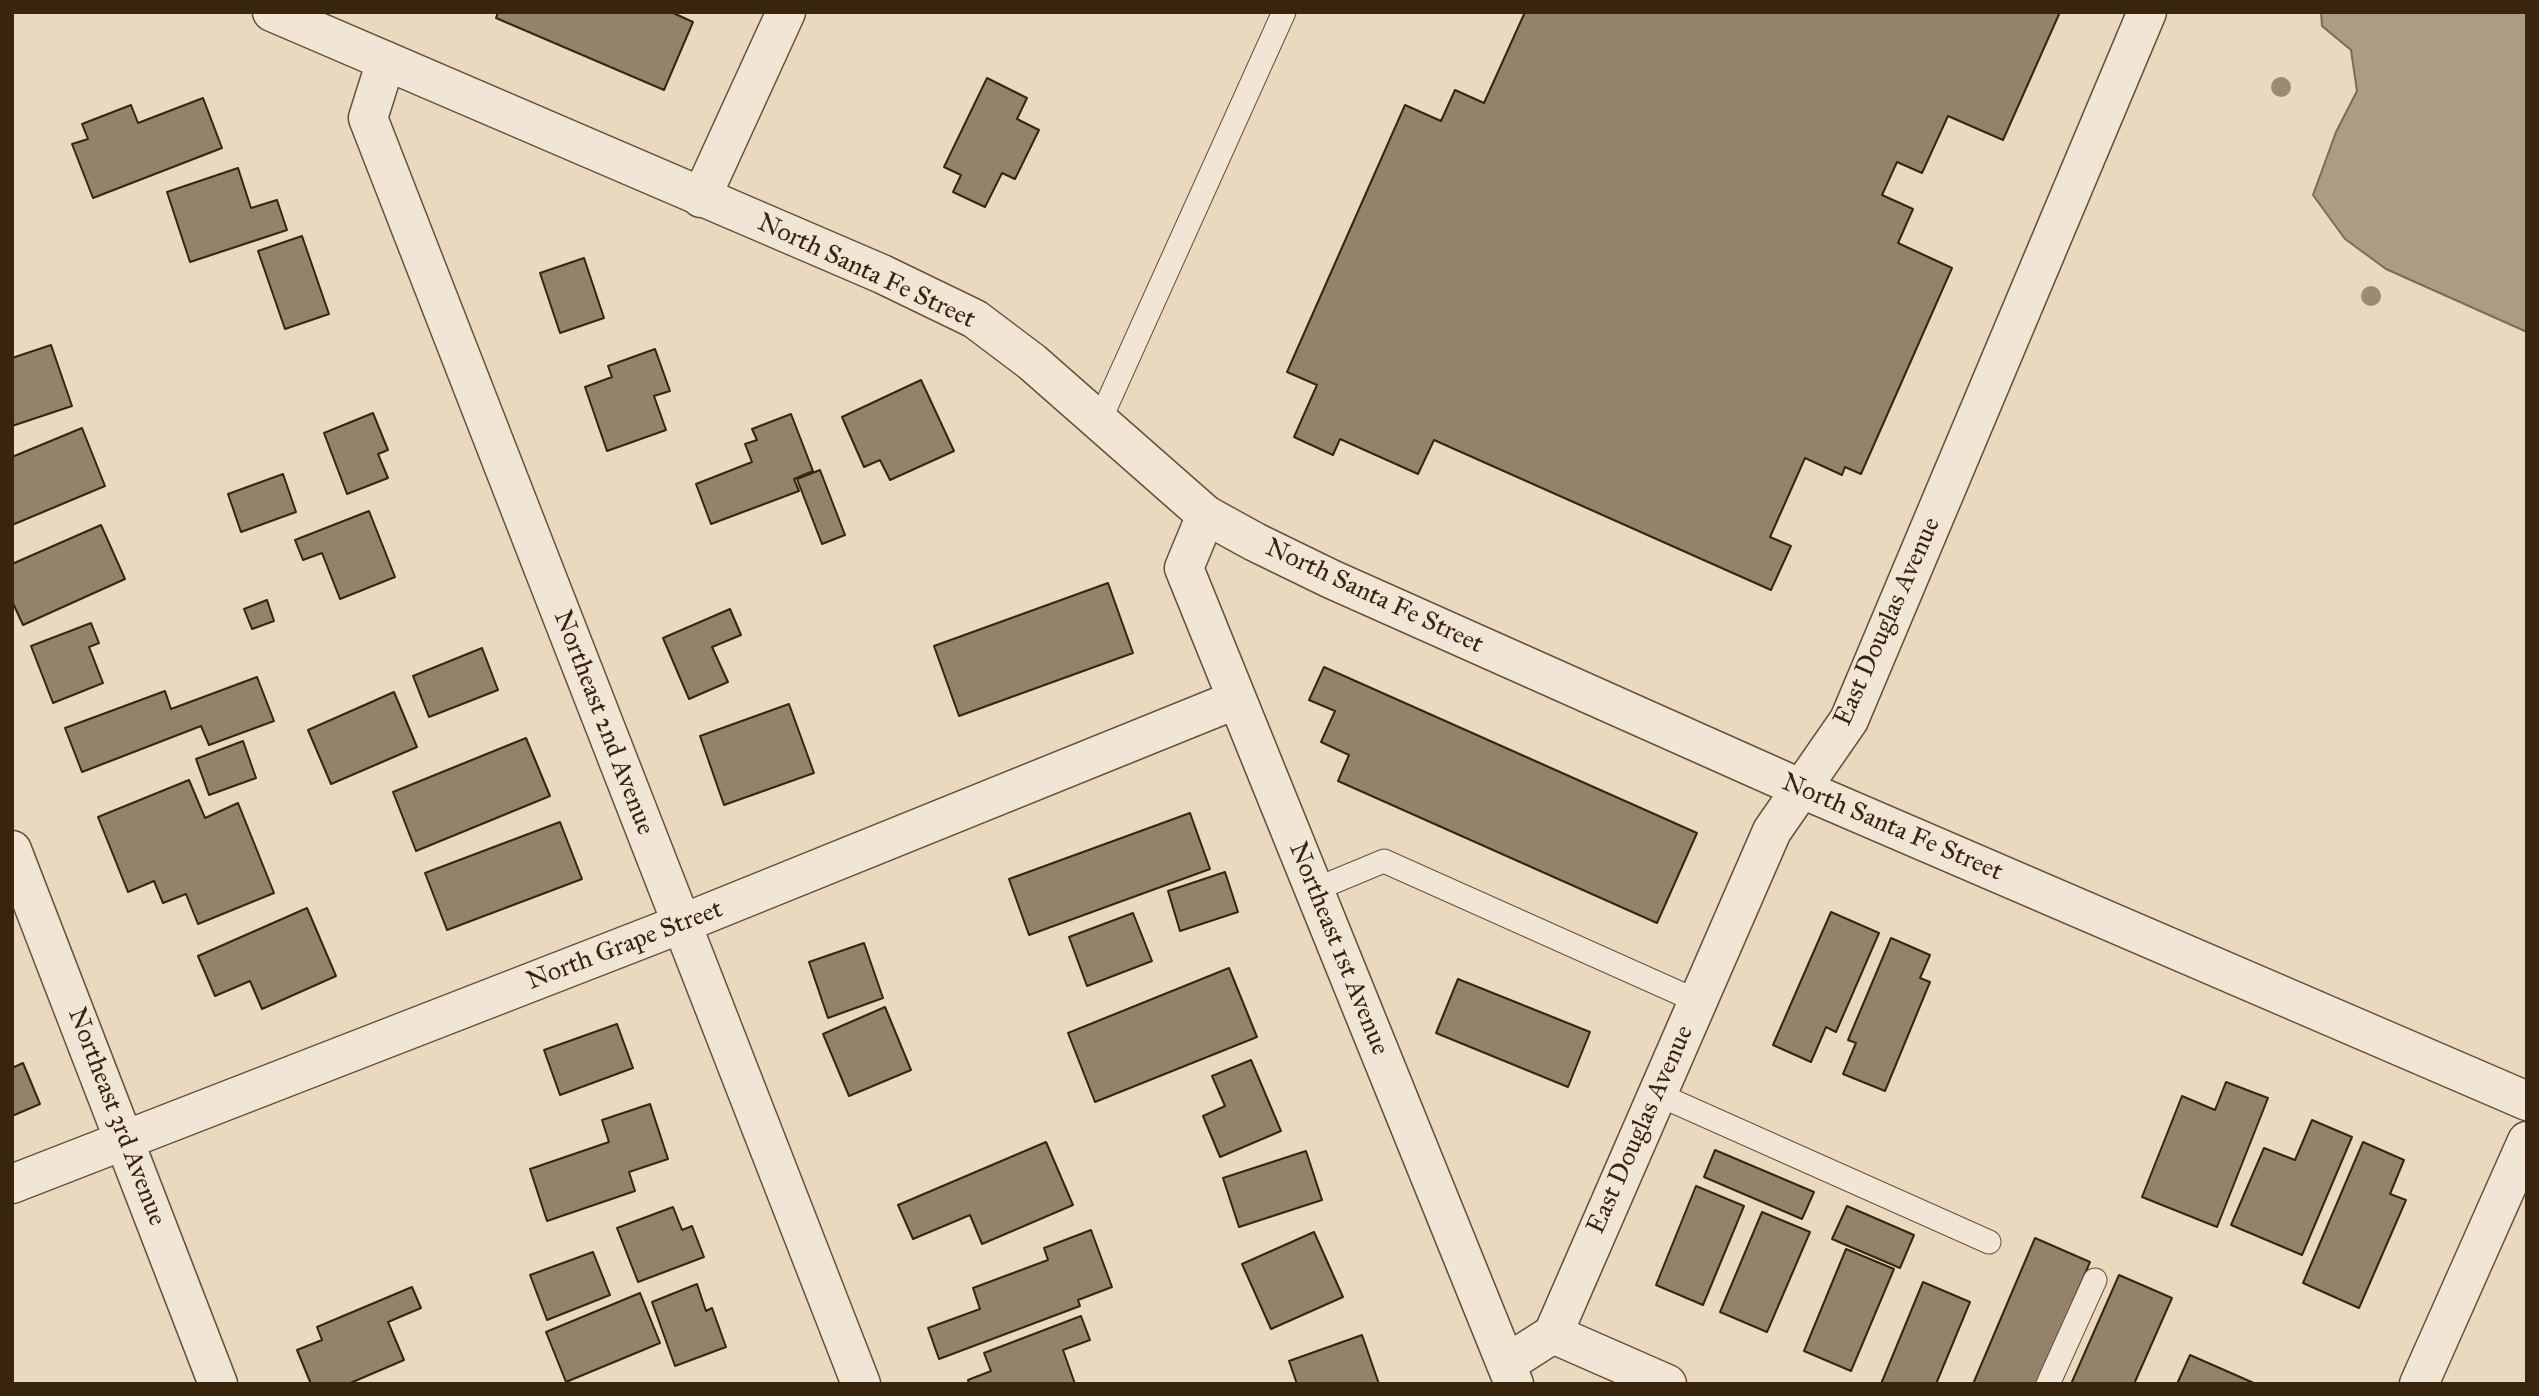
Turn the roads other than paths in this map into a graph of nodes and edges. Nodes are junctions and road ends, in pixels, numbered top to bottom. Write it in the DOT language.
graph roads {
  1 [pos="272,12"];
  2 [pos="786,12"];
  3 [pos="1284,12"];
  4 [pos="2147,12"];
  5 [pos="386,61"];
  6 [pos="701,198"];
  7 [pos="1099,422"];
  8 [pos="1206,515"];
  9 [pos="1235,699"];
  10 [pos="1802,789"];
  11 [pos="12,850"];
  12 [pos="1314,890"];
  13 [pos="681,924"];
  14 [pos="1697,1001"];
  15 [pos="1657,1094"];
  16 [pos="2527,1101"];
  17 [pos="126,1140"];
  18 [pos="2527,1141"];
  19 [pos="12,1184"];
  20 [pos="1989,1242"];
  21 [pos="2095,1280"];
  22 [pos="1553,1334"];
  23 [pos="1510,1374"];
  24 [pos="219,1384"];
  25 [pos="861,1384"];
  26 [pos="1667,1384"];
  27 [pos="2048,1384"];
  28 [pos="2419,1384"];
  1 -- 5 [label="street, North Santa Fe Street"];
  2 -- 6 [label="street"];
  3 -- 7 [label="lane"];
  4 -- 10 [label="street, East Douglas Avenue"];
  5 -- 6 [label="street, North Santa Fe Street"];
  5 -- 13 [label="street, Northeast 2nd Avenue"];
  6 -- 7 [label="street, North Santa Fe Street"];
  7 -- 8 [label="street, North Santa Fe Street"];
  8 -- 9 [label="street, Northeast 1st Avenue"];
  8 -- 10 [label="street, North Santa Fe Street"];
  9 -- 12 [label="street, Northeast 1st Avenue"];
  9 -- 13 [label="street, North Grape Street"];
  10 -- 14 [label="street, East Douglas Avenue"];
  10 -- 16 [label="street, North Santa Fe Street"];
  11 -- 17 [label="street, Northeast 3rd Avenue"];
  12 -- 14 [label="lane"];
  12 -- 23 [label="street, Northeast 1st Avenue"];
  13 -- 17 [label="street, North Grape Street"];
  13 -- 25 [label="street, Northeast 2nd Avenue"];
  14 -- 15 [label="street, East Douglas Avenue"];
  15 -- 20 [label="lane"];
  15 -- 22 [label="street, East Douglas Avenue"];
  17 -- 19 [label="street, North Grape Street"];
  17 -- 24 [label="street, Northeast 3rd Avenue"];
  18 -- 28 [label="street"];
  21 -- 27 [label="lane"];
  22 -- 23 [label="street"];
  22 -- 26 [label="street"];
}
